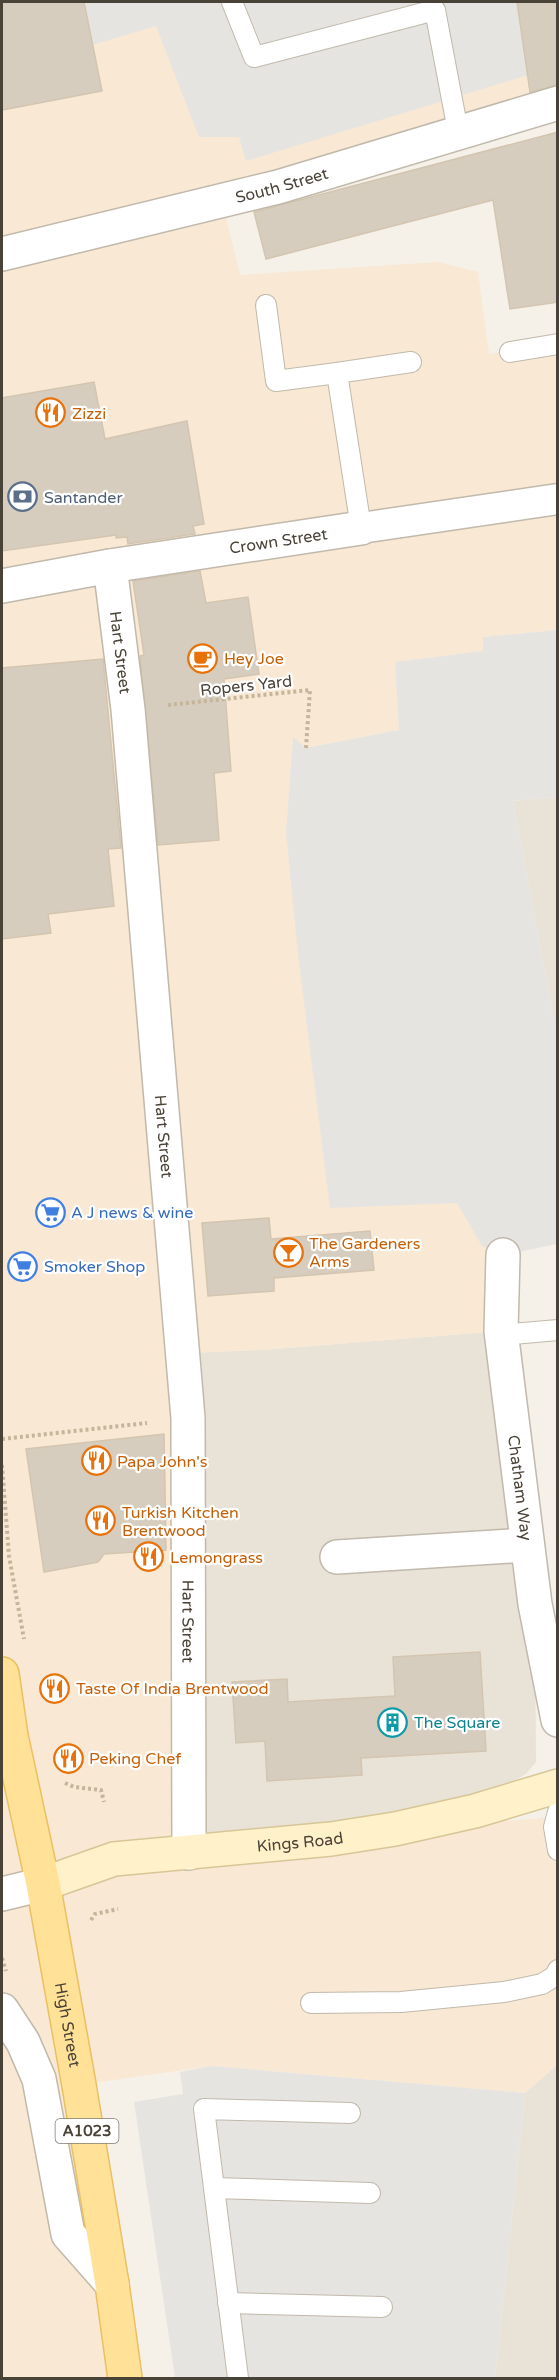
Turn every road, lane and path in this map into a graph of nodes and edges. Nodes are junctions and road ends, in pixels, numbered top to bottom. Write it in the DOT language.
graph roads {
  1 [pos="232,2"];
  2 [pos="558,103"];
  3 [pos="458,131"];
  4 [pos="2,254"];
  5 [pos="266,305"];
  6 [pos="558,344"];
  7 [pos="510,352"];
  8 [pos="411,362"];
  9 [pos="337,373"];
  10 [pos="558,499"];
  11 [pos="361,528"];
  12 [pos="110,566"];
  13 [pos="2,586"];
  14 [pos="128,709"];
  15 [pos="306,748"];
  16 [pos="503,1255"];
  17 [pos="558,1330"];
  18 [pos="501,1335"];
  19 [pos="188,1418"];
  20 [pos="2,1439"];
  21 [pos="2,1465"];
  22 [pos="527,1545"];
  23 [pos="337,1557"];
  24 [pos="26,1650"];
  25 [pos="2,1674"];
  26 [pos="558,1720"];
  27 [pos="55,1779"];
  28 [pos="558,1786"];
  29 [pos="104,1802"];
  30 [pos="558,1812"];
  31 [pos="558,1850"];
  32 [pos="189,1853"];
  33 [pos="43,1884"];
  34 [pos="2,1894"];
  35 [pos="558,1970"];
  36 [pos="311,2003"];
  37 [pos="2,2010"];
  38 [pos="350,2113"];
  39 [pos="214,2188"];
  40 [pos="370,2193"];
  41 [pos="112,2284"];
  42 [pos="228,2303"];
  43 [pos="382,2307"];
  44 [pos="125,2379"];
  45 [pos="238,2379"];
  1 -- 3 [label="lane"];
  2 -- 3 [label="street, South Street"];
  3 -- 4 [label="street, South Street"];
  5 -- 9 [label="lane"];
  6 -- 7 [label="lane"];
  8 -- 9 [label="lane"];
  9 -- 11 [label="lane"];
  10 -- 11 [label="street, Crown Street"];
  11 -- 12 [label="street, Crown Street"];
  12 -- 13 [label="street, Crown Street"];
  12 -- 14 [label="street, Hart Street"];
  14 -- 15 [label="path, Ropers Yard"];
  14 -- 19 [label="street, Hart Street"];
  16 -- 18 [label="street, Chatham Way"];
  17 -- 18 [label="lane"];
  18 -- 22 [label="street, Chatham Way"];
  19 -- 20 [label="path"];
  19 -- 32 [label="street, Hart Street"];
  21 -- 24 [label="path"];
  22 -- 23 [label="street"];
  22 -- 26 [label="street, Chatham Way"];
  25 -- 33 [label="main road, High Street / A1023"];
  27 -- 29 [label="path"];
  28 -- 32 [label="main road, Kings Road"];
  30 -- 31 [label="lane"];
  32 -- 33 [label="main road, Kings Road"];
  33 -- 34 [label="street"];
  33 -- 41 [label="main road, High Street / A1023"];
  35 -- 36 [label="lane"];
  37 -- 41 [label="street"];
  38 -- 39 [label="lane"];
  39 -- 40 [label="lane"];
  39 -- 42 [label="lane"];
  41 -- 44 [label="main road, High Street / A1023"];
  42 -- 43 [label="lane"];
  42 -- 45 [label="lane"];
}
